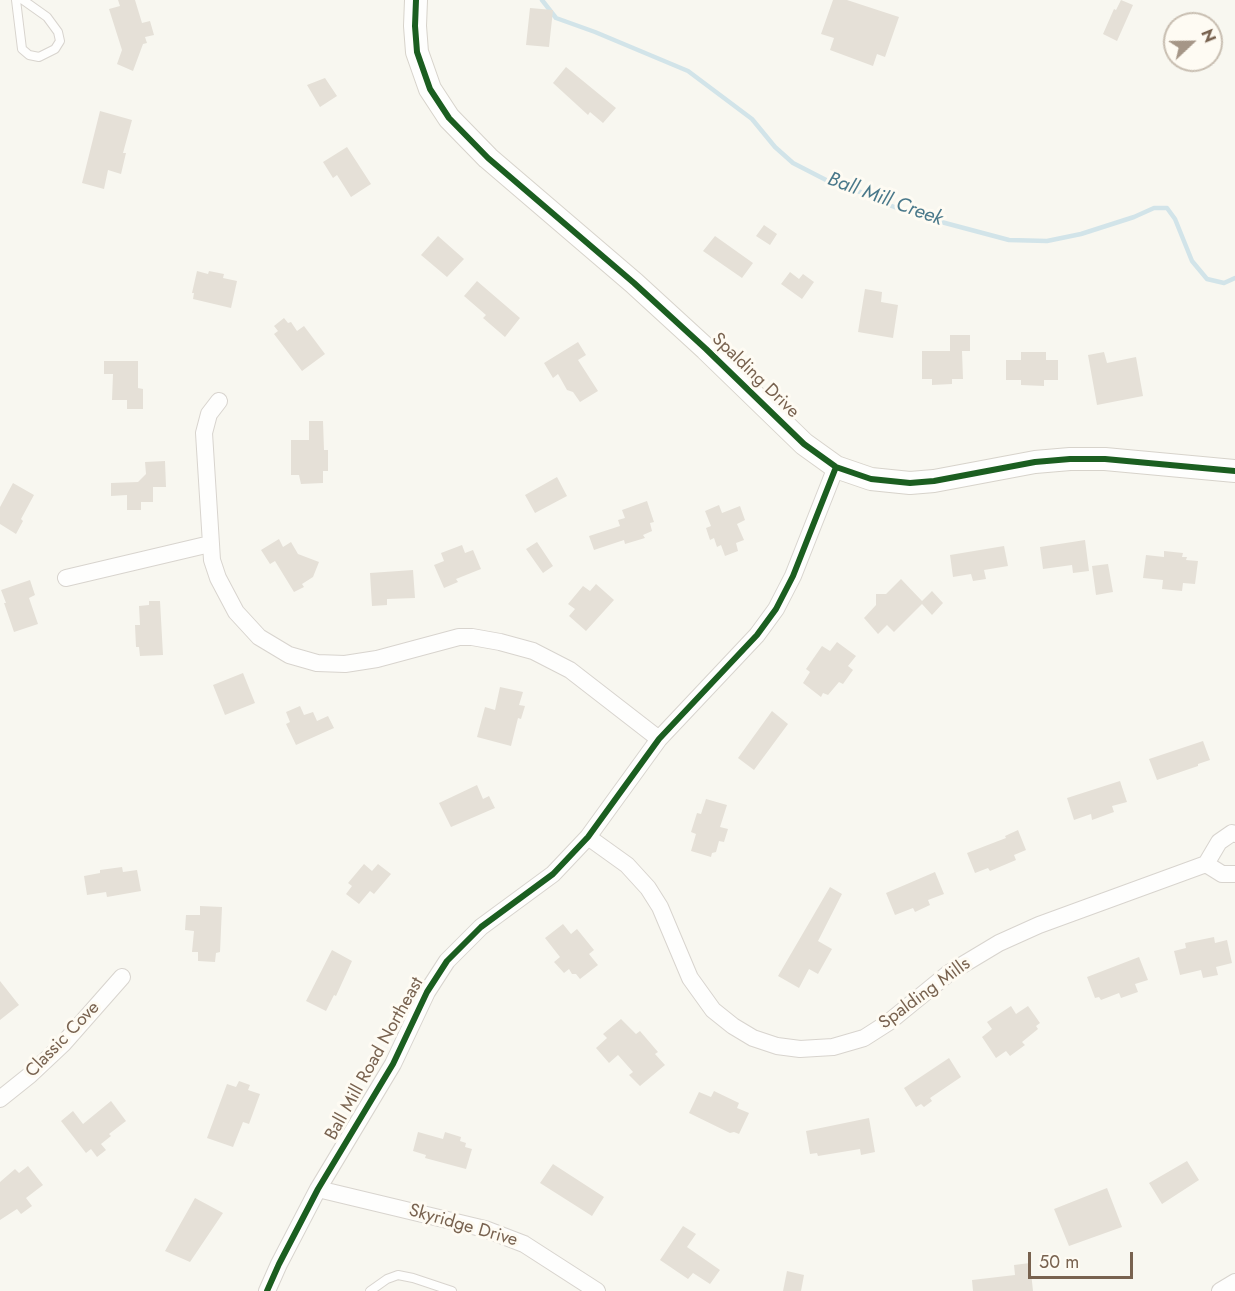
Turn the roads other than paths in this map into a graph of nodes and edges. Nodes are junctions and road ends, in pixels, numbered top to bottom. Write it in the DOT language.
graph roads {
  1 [pos="16,0"];
  2 [pos="23,0"];
  3 [pos="416,0"];
  4 [pos="219,401"];
  5 [pos="836,467"];
  6 [pos="1235,471"];
  7 [pos="210,544"];
  8 [pos="66,578"];
  9 [pos="659,739"];
  10 [pos="1235,834"];
  11 [pos="588,837"];
  12 [pos="1206,864"];
  13 [pos="1235,874"];
  14 [pos="122,976"];
  15 [pos="0,1099"];
  16 [pos="318,1189"];
  17 [pos="1235,1282"];
  18 [pos="592,1290"];
  19 [pos="267,1291"];
  20 [pos="370,1291"];
  21 [pos="452,1291"];
  22 [pos="1220,1291"];
  1 -- 2 [label="lane"];
  3 -- 5 [label="street, Spalding Drive"];
  4 -- 7 [label="street"];
  5 -- 6 [label="street, Spalding Drive"];
  5 -- 9 [label="street, Ball Mill Road Northeast"];
  7 -- 8 [label="street"];
  7 -- 9 [label="street"];
  9 -- 11 [label="street, Ball Mill Road Northeast"];
  10 -- 12 [label="street"];
  11 -- 12 [label="street, Spalding Mills"];
  11 -- 16 [label="street, Ball Mill Road Northeast"];
  12 -- 13 [label="street"];
  14 -- 15 [label="street, Classic Cove"];
  16 -- 18 [label="street, Skyridge Drive"];
  16 -- 19 [label="street, Ball Mill Road Northeast"];
  17 -- 22 [label="street"];
  20 -- 21 [label="lane"];
}
